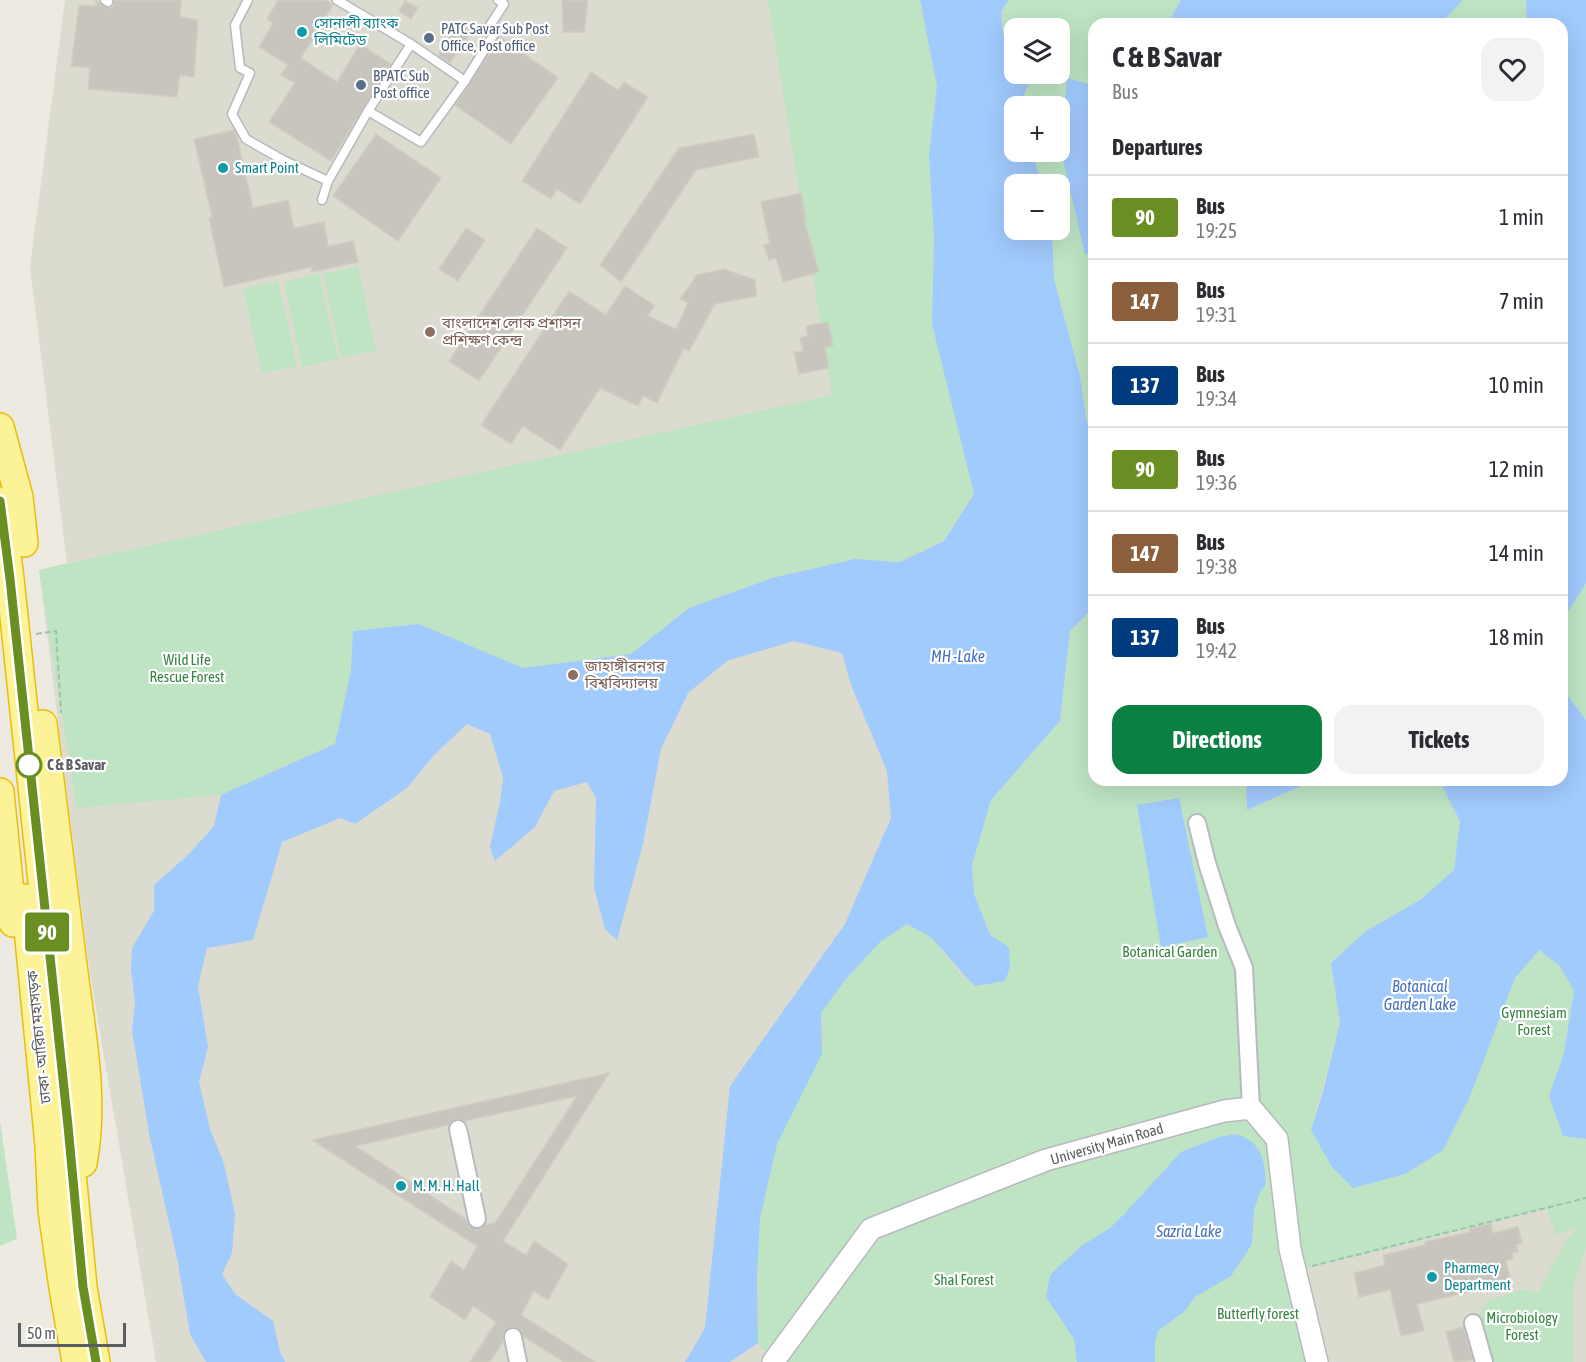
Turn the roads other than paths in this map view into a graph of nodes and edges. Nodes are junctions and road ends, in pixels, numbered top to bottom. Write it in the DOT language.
graph roads {
  1 [pos="248,0"];
  2 [pos="337,0"];
  3 [pos="498,0"];
  4 [pos="411,44"];
  5 [pos="465,81"];
  6 [pos="368,111"];
  7 [pos="328,181"];
  8 [pos="321,200"];
  9 [pos="0,427"];
  10 [pos="0,501"];
  11 [pos="0,640"];
  12 [pos="0,792"];
  13 [pos="1197,823"];
  14 [pos="1251,1108"];
  15 [pos="458,1129"];
  16 [pos="50,1145"];
  17 [pos="75,1196"];
  18 [pos="477,1219"];
  19 [pos="1473,1323"];
  20 [pos="513,1337"];
  21 [pos="76,1362"];
  22 [pos="96,1362"];
  23 [pos="518,1362"];
  24 [pos="773,1362"];
  25 [pos="1317,1362"];
  26 [pos="1484,1362"];
  1 -- 7 [label="lane"];
  2 -- 4 [label="lane"];
  3 -- 5 [label="lane"];
  4 -- 5 [label="lane"];
  4 -- 6 [label="lane"];
  5 -- 6 [label="lane"];
  6 -- 7 [label="lane"];
  7 -- 8 [label="lane"];
  9 -- 17 [label="highway"];
  10 -- 17 [label="highway, ঢাকা - আরিচা মহাসড়ক"];
  11 -- 16 [label="highway, ঢাকা - আরিচা মহাসড়ক"];
  12 -- 16 [label="highway"];
  13 -- 14 [label="street"];
  14 -- 24 [label="street, University Main Road"];
  14 -- 25 [label="street"];
  15 -- 18 [label="street"];
  16 -- 21 [label="highway, ঢাকা - আরিচা মহাসড়ক"];
  17 -- 22 [label="highway, ঢাকা - আরিচা মহাসড়ক"];
  19 -- 26 [label="street"];
  20 -- 23 [label="street"];
}
